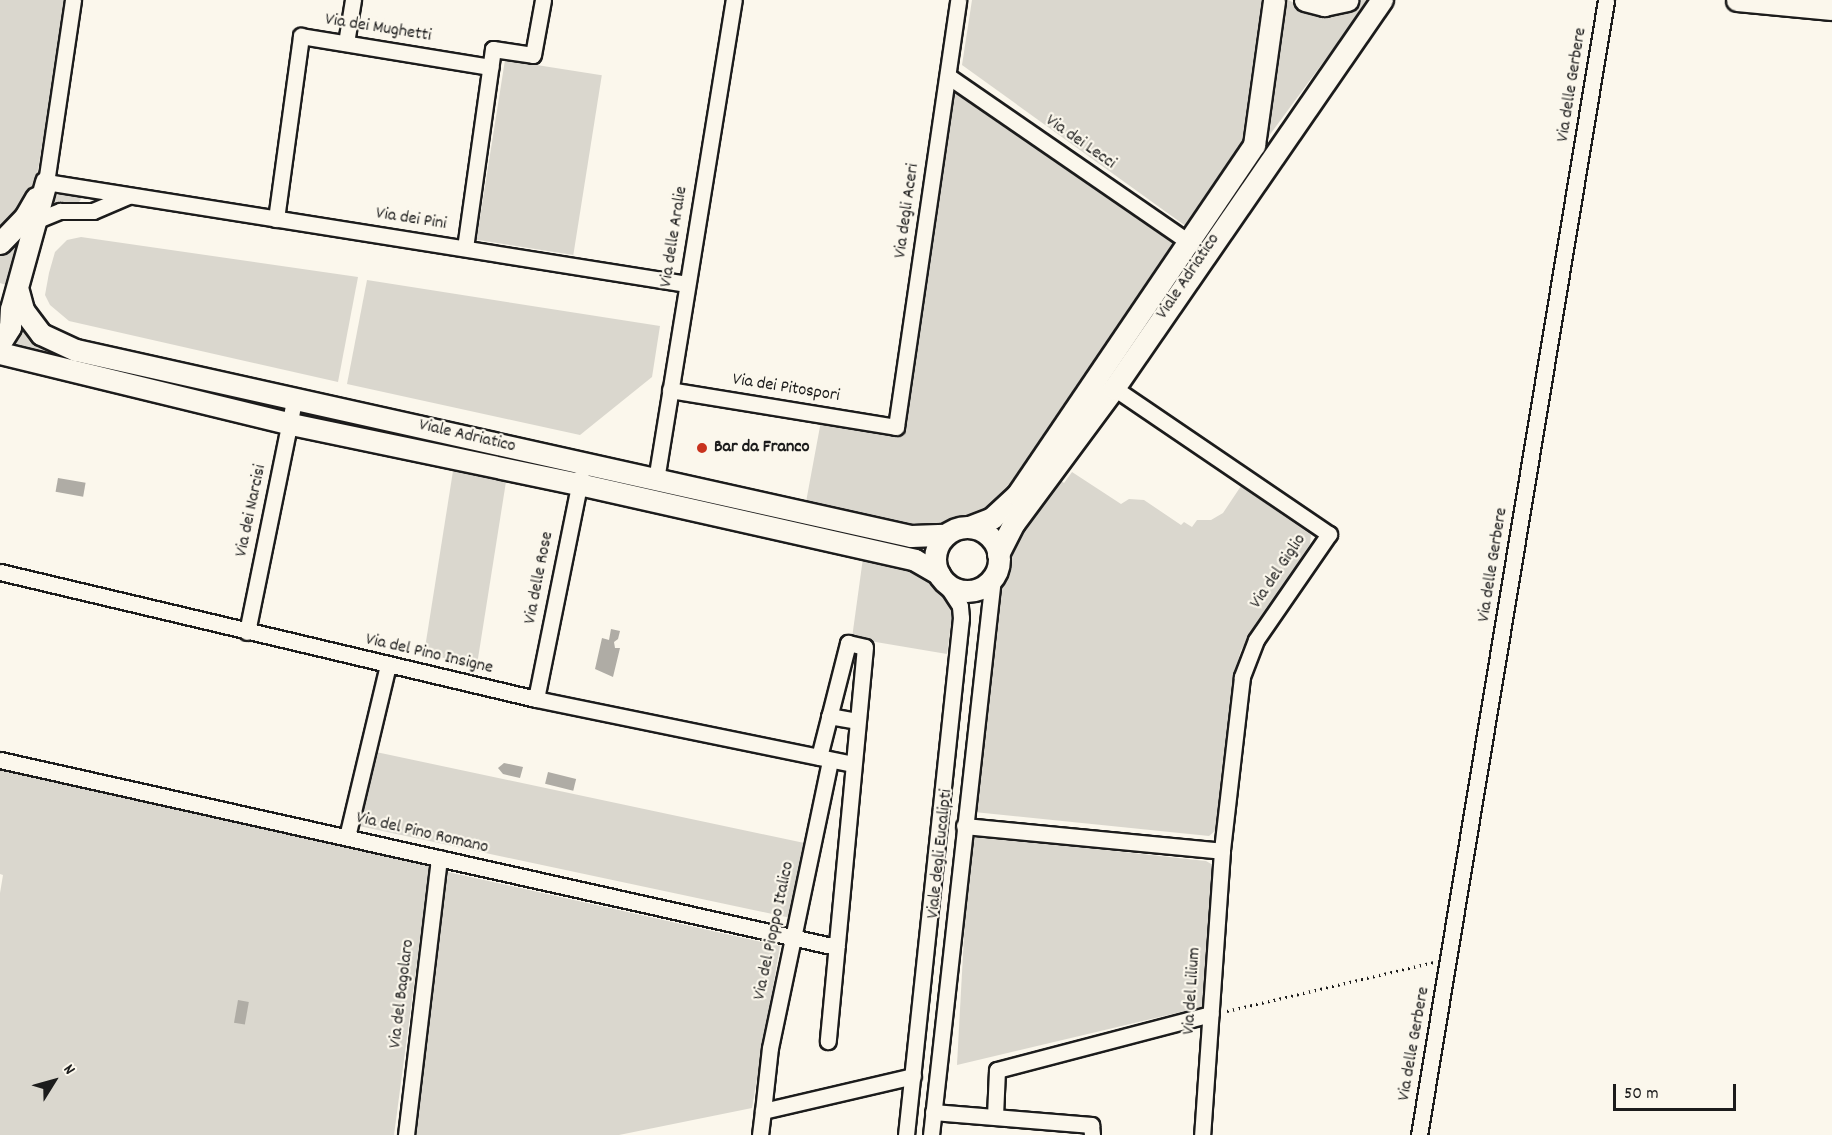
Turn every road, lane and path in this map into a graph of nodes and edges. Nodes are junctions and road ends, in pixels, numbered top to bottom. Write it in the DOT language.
graph roads {
  1 [pos="73,0"];
  2 [pos="353,0"];
  3 [pos="543,0"];
  4 [pos="734,0"];
  5 [pos="958,0"];
  6 [pos="1274,0"];
  7 [pos="1305,0"];
  8 [pos="1347,0"];
  9 [pos="1382,0"];
  10 [pos="1606,0"];
  11 [pos="1737,0"];
  12 [pos="1832,9"];
  13 [pos="346,43"];
  14 [pos="490,67"];
  15 [pos="948,76"];
  16 [pos="46,182"];
  17 [pos="128,195"];
  18 [pos="276,219"];
  19 [pos="35,221"];
  20 [pos="1189,242"];
  21 [pos="0,243"];
  22 [pos="465,248"];
  23 [pos="687,284"];
  24 [pos="9,300"];
  25 [pos="0,343"];
  26 [pos="0,353"];
  27 [pos="1114,388"];
  28 [pos="670,390"];
  29 [pos="296,397"];
  30 [pos="291,424"];
  31 [pos="896,427"];
  32 [pos="581,474"];
  33 [pos="656,480"];
  34 [pos="969,527"];
  35 [pos="945,535"];
  36 [pos="998,554"];
  37 [pos="0,572"];
  38 [pos="942,578"];
  39 [pos="993,578"];
  40 [pos="247,632"];
  41 [pos="387,665"];
  42 [pos="536,699"];
  43 [pos="829,716"];
  44 [pos="857,721"];
  45 [pos="824,758"];
  46 [pos="0,760"];
  47 [pos="852,764"];
  48 [pos="964,826"];
  49 [pos="347,837"];
  50 [pos="1222,850"];
  51 [pos="440,858"];
  52 [pos="794,938"];
  53 [pos="836,947"];
  54 [pos="1450,958"];
  55 [pos="1211,1014"];
  56 [pos="828,1041"];
  57 [pos="913,1076"];
  58 [pos="763,1111"];
  59 [pos="933,1112"];
  60 [pos="995,1116"];
  61 [pos="406,1135"];
  62 [pos="760,1135"];
  63 [pos="906,1135"];
  64 [pos="931,1135"];
  65 [pos="1092,1135"];
  66 [pos="1202,1135"];
  67 [pos="1419,1135"];
  1 -- 16 [label="street"];
  2 -- 13 [label="street"];
  3 -- 14 [label="street"];
  4 -- 23 [label="street, Via delle Aralie"];
  5 -- 15 [label="street, Via degli Aceri"];
  6 -- 20 [label="street, Viale Adriatico"];
  7 -- 8 [label="street"];
  9 -- 27 [label="street, Viale Adriatico"];
  10 -- 54 [label="street, Via delle Gerbere"];
  11 -- 12 [label="street"];
  13 -- 14 [label="street, Via dei Mughetti"];
  13 -- 18 [label="street, Via dei Mughetti"];
  14 -- 22 [label="street"];
  15 -- 20 [label="street, Via dei Lecci"];
  15 -- 31 [label="street, Via degli Aceri"];
  16 -- 17 [label="street, Via dei Pini"];
  16 -- 19 [label="street"];
  16 -- 21 [label="street"];
  17 -- 18 [label="street, Via dei Pini"];
  17 -- 19 [label="street"];
  18 -- 22 [label="street, Via dei Pini"];
  19 -- 24 [label="street"];
  20 -- 34 [label="street, Viale Adriatico"];
  22 -- 23 [label="street, Via dei Pini"];
  23 -- 28 [label="street, Via delle Aralie"];
  24 -- 25 [label="street"];
  24 -- 29 [label="street, Viale Adriatico"];
  26 -- 30 [label="street, Viale Adriatico"];
  27 -- 36 [label="street, Viale Adriatico"];
  27 -- 50 [label="street, Via del Giglio"];
  28 -- 31 [label="street, Via dei Pitospori"];
  28 -- 33 [label="street, Via delle Aralie"];
  29 -- 30 [label="street, Via dei Narcisi"];
  29 -- 32 [label="street, Viale Adriatico"];
  30 -- 32 [label="street, Viale Adriatico"];
  30 -- 40 [label="street, Via dei Narcisi"];
  32 -- 33 [label="street, Viale Adriatico"];
  32 -- 38 [label="street, Viale Adriatico"];
  32 -- 42 [label="street, Via delle Rose"];
  33 -- 35 [label="street, Viale Adriatico"];
  34 -- 35 [label="street"];
  34 -- 36 [label="street"];
  35 -- 38 [label="street"];
  36 -- 39 [label="street"];
  37 -- 40 [label="street, Via del Pino Insigne"];
  38 -- 39 [label="street"];
  38 -- 57 [label="street, Viale degli Eucalipti"];
  39 -- 48 [label="street, Viale degli Eucalipti"];
  40 -- 41 [label="street, Via del Pino Insigne"];
  41 -- 42 [label="street, Via del Pino Insigne"];
  41 -- 49 [label="street"];
  42 -- 45 [label="street, Via del Pino Insigne"];
  43 -- 44 [label="street"];
  43 -- 44 [label="street, Via del Pioppo Italico"];
  43 -- 45 [label="street, Via del Pioppo Italico"];
  44 -- 47 [label="street, Via del Pioppo Italico"];
  45 -- 47 [label="street, Via del Pino Insigne"];
  45 -- 52 [label="street, Via del Pioppo Italico"];
  46 -- 49 [label="street, Via del Pino Romano"];
  47 -- 53 [label="street, Via del Pioppo Italico"];
  48 -- 50 [label="street"];
  48 -- 59 [label="street, Viale degli Eucalipti"];
  49 -- 51 [label="street, Via del Pino Romano"];
  50 -- 55 [label="street, Via del Lilium"];
  51 -- 52 [label="street, Via del Pino Romano"];
  51 -- 61 [label="street, Via del Bagolaro"];
  52 -- 53 [label="street, Via del Pino Romano"];
  52 -- 58 [label="street, Via del Pioppo Italico"];
  53 -- 56 [label="street, Via del Pioppo Italico"];
  54 -- 55 [label="path"];
  54 -- 67 [label="street, Via delle Gerbere"];
  55 -- 60 [label="street"];
  55 -- 66 [label="street, Via del Lilium"];
  57 -- 58 [label="street"];
  57 -- 63 [label="street, Viale degli Eucalipti"];
  58 -- 62 [label="street, Via del Pioppo Italico"];
  59 -- 60 [label="street"];
  59 -- 64 [label="street, Viale degli Eucalipti"];
  60 -- 65 [label="street"];
}
